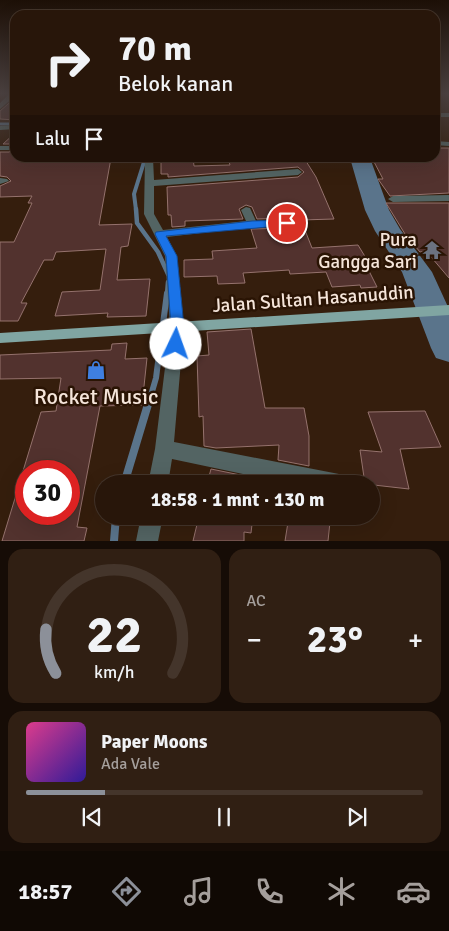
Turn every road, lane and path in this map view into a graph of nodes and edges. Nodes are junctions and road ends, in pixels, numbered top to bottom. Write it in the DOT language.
graph roads {
  1 [pos="149,162"];
  2 [pos="298,172"];
  3 [pos="150,183"];
  4 [pos="449,198"];
  5 [pos="393,199"];
  6 [pos="246,210"];
  7 [pos="287,223"];
  8 [pos="252,224"];
  9 [pos="160,234"];
  10 [pos="449,310"];
  11 [pos="173,327"];
  12 [pos="0,338"];
  13 [pos="164,448"];
  14 [pos="160,475"];
  15 [pos="295,475"];
  16 [pos="150,525"];
  17 [pos="147,541"];
  1 -- 3 [label="street"];
  2 -- 3 [label="street"];
  3 -- 9 [label="street"];
  4 -- 5 [label="street"];
  6 -- 8 [label="street"];
  7 -- 8 [label="street"];
  8 -- 9 [label="street"];
  9 -- 11 [label="street"];
  10 -- 11 [label="main road, Jalan Sultan Hasanuddin"];
  11 -- 12 [label="main road, Jalan Sultan Hasanuddin"];
  11 -- 13 [label="street"];
  13 -- 14 [label="street"];
  13 -- 15 [label="street"];
  16 -- 17 [label="street"];
}
